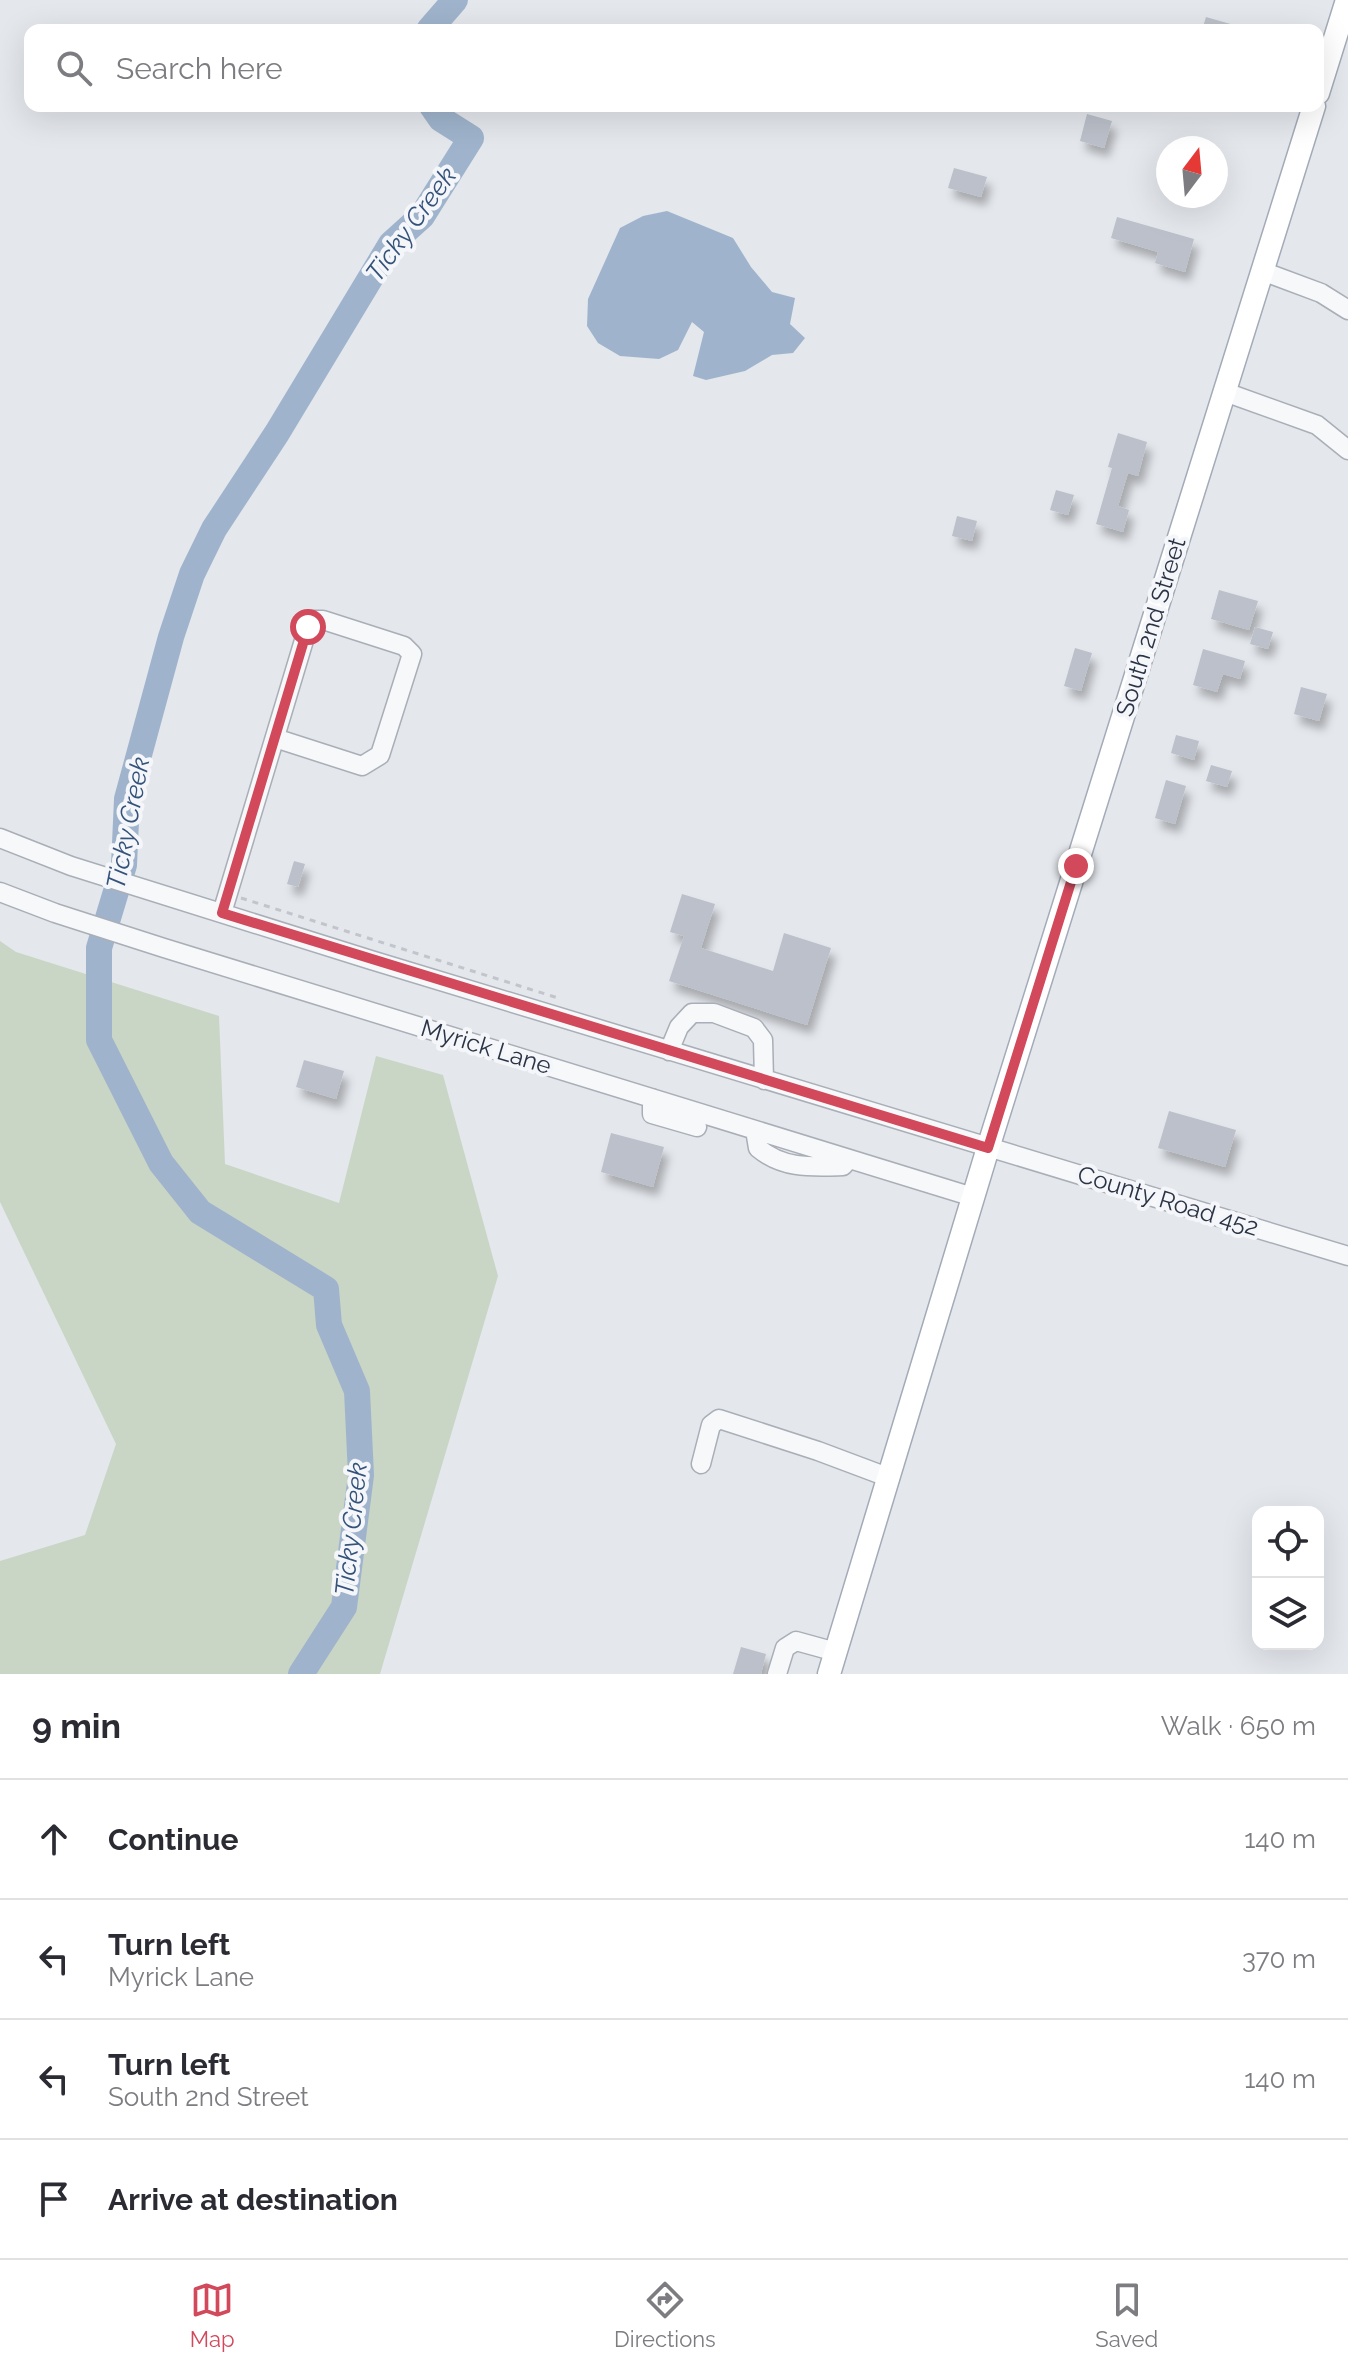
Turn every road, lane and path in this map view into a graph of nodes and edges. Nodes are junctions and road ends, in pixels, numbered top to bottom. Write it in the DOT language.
graph roads {
  1 [pos="1347,0"];
  2 [pos="1324,74"];
  3 [pos="1312,112"];
  4 [pos="1262,271"];
  5 [pos="1348,310"];
  6 [pos="1225,392"];
  7 [pos="1348,450"];
  8 [pos="275,738"];
  9 [pos="0,838"];
  10 [pos="0,892"];
  11 [pos="222,913"];
  12 [pos="669,1051"];
  13 [pos="764,1080"];
  14 [pos="652,1098"];
  15 [pos="697,1127"];
  16 [pos="988,1148"];
  17 [pos="973,1197"];
  18 [pos="1348,1256"];
  19 [pos="701,1464"];
  20 [pos="890,1478"];
  21 [pos="836,1652"];
  22 [pos="777,1674"];
  23 [pos="829,1674"];
  1 -- 2 [label="main road"];
  3 -- 4 [label="main road, South 2nd Street"];
  4 -- 5 [label="street"];
  4 -- 6 [label="main road, South 2nd Street"];
  6 -- 7 [label="street"];
  6 -- 16 [label="main road, South 2nd Street"];
  8 -- 8 [label="street"];
  8 -- 11 [label="street"];
  9 -- 11 [label="street, Myrick Lane"];
  10 -- 14 [label="street, Myrick Lane"];
  11 -- 12 [label="street, Myrick Lane"];
  12 -- 13 [label="street, Myrick Lane"];
  12 -- 13 [label="street"];
  13 -- 16 [label="street, Myrick Lane"];
  14 -- 15 [label="street"];
  14 -- 17 [label="street, Myrick Lane"];
  16 -- 17 [label="main road, South 2nd Street"];
  16 -- 18 [label="street, County Road 452"];
  17 -- 20 [label="main road, South 2nd Street"];
  19 -- 20 [label="street"];
  20 -- 21 [label="main road, South 2nd Street"];
  21 -- 22 [label="street"];
  21 -- 23 [label="main road, South 2nd Street"];
}
